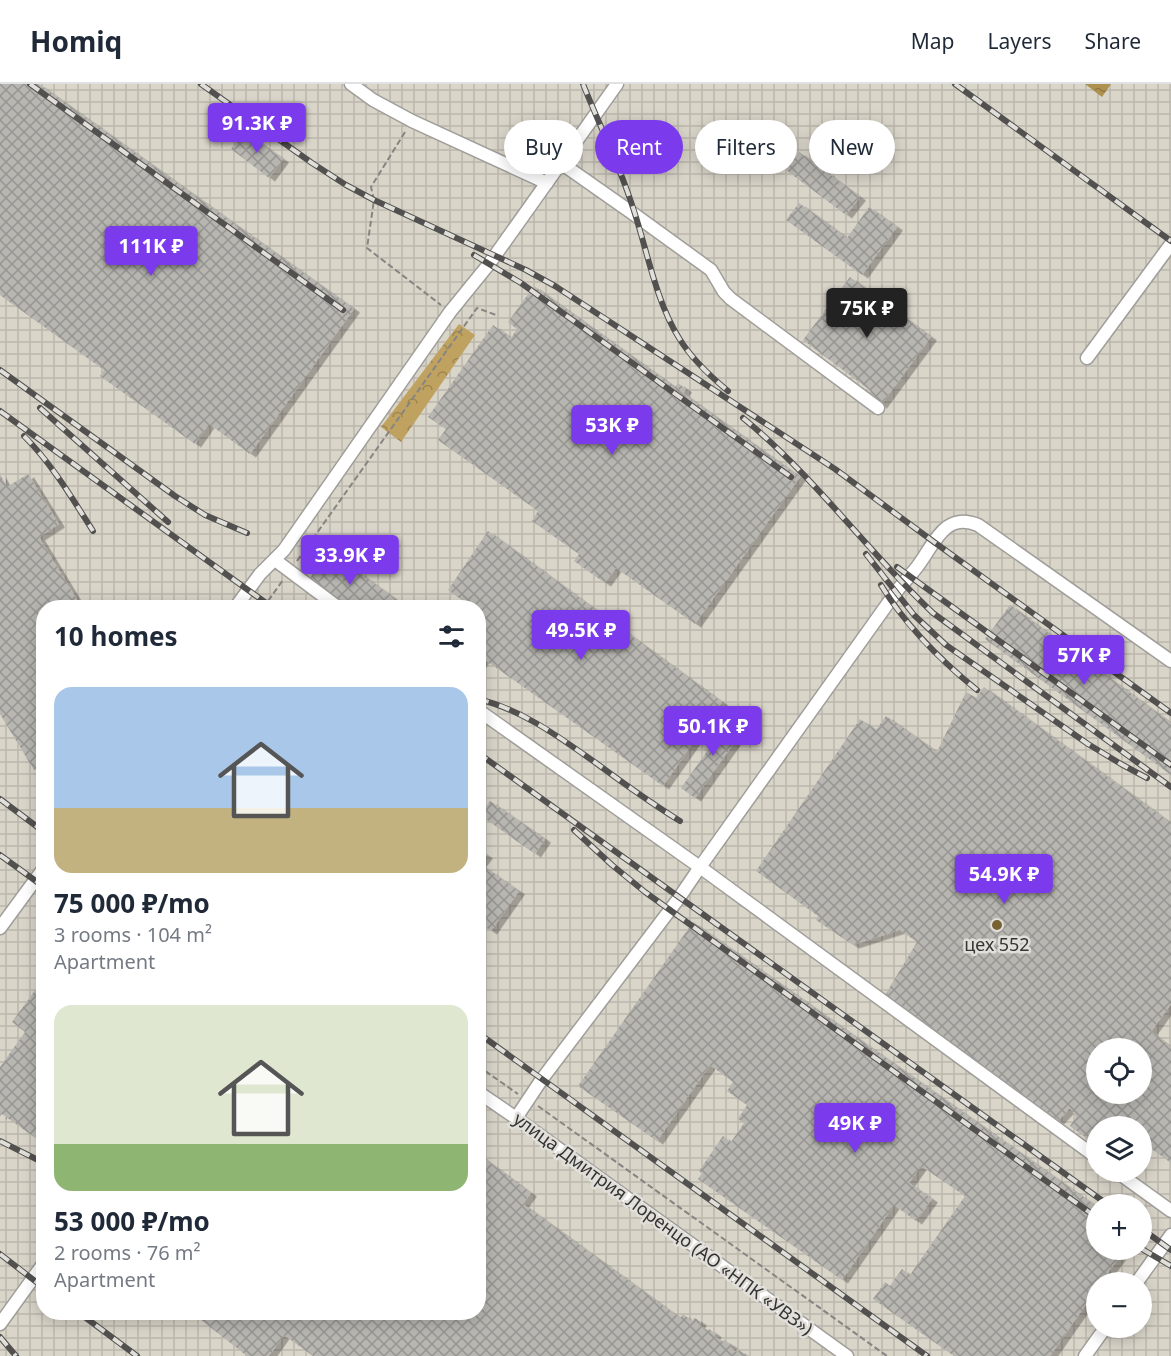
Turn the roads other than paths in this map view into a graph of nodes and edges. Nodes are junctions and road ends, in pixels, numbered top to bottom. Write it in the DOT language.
graph roads {
  1 [pos="351,84"];
  2 [pos="617,84"];
  3 [pos="583,132"];
  4 [pos="553,174"];
  5 [pos="577,174"];
  6 [pos="547,183"];
  7 [pos="1171,244"];
  8 [pos="1087,358"];
  9 [pos="878,408"];
  10 [pos="275,560"];
  11 [pos="241,600"];
  12 [pos="328,600"];
  13 [pos="1171,661"];
  14 [pos="486,716"];
  15 [pos="700,867"];
  16 [pos="36,879"];
  17 [pos="0,928"];
  18 [pos="486,1097"];
  19 [pos="516,1118"];
  20 [pos="1086,1150"];
  21 [pos="1131,1182"];
  22 [pos="1171,1211"];
  23 [pos="1171,1235"];
  24 [pos="1144,1272"];
  25 [pos="36,1274"];
  26 [pos="0,1324"];
  27 [pos="1098,1338"];
  28 [pos="847,1356"];
  29 [pos="1085,1356"];
  1 -- 6 [label="lane"];
  2 -- 3 [label="lane"];
  4 -- 6 [label="lane"];
  5 -- 9 [label="lane"];
  6 -- 10 [label="lane"];
  7 -- 8 [label="lane"];
  10 -- 11 [label="lane"];
  10 -- 12 [label="lane"];
  13 -- 15 [label="lane"];
  14 -- 15 [label="lane"];
  15 -- 19 [label="lane"];
  15 -- 20 [label="lane"];
  16 -- 17 [label="lane"];
  18 -- 19 [label="lane, улица Дмитрия Лоренцо (АО «НПК «УВЗ»)"];
  19 -- 28 [label="lane, улица Дмитрия Лоренцо (АО «НПК «УВЗ»)"];
  21 -- 22 [label="lane"];
  23 -- 24 [label="lane"];
  25 -- 26 [label="lane"];
  27 -- 29 [label="lane"];
}
